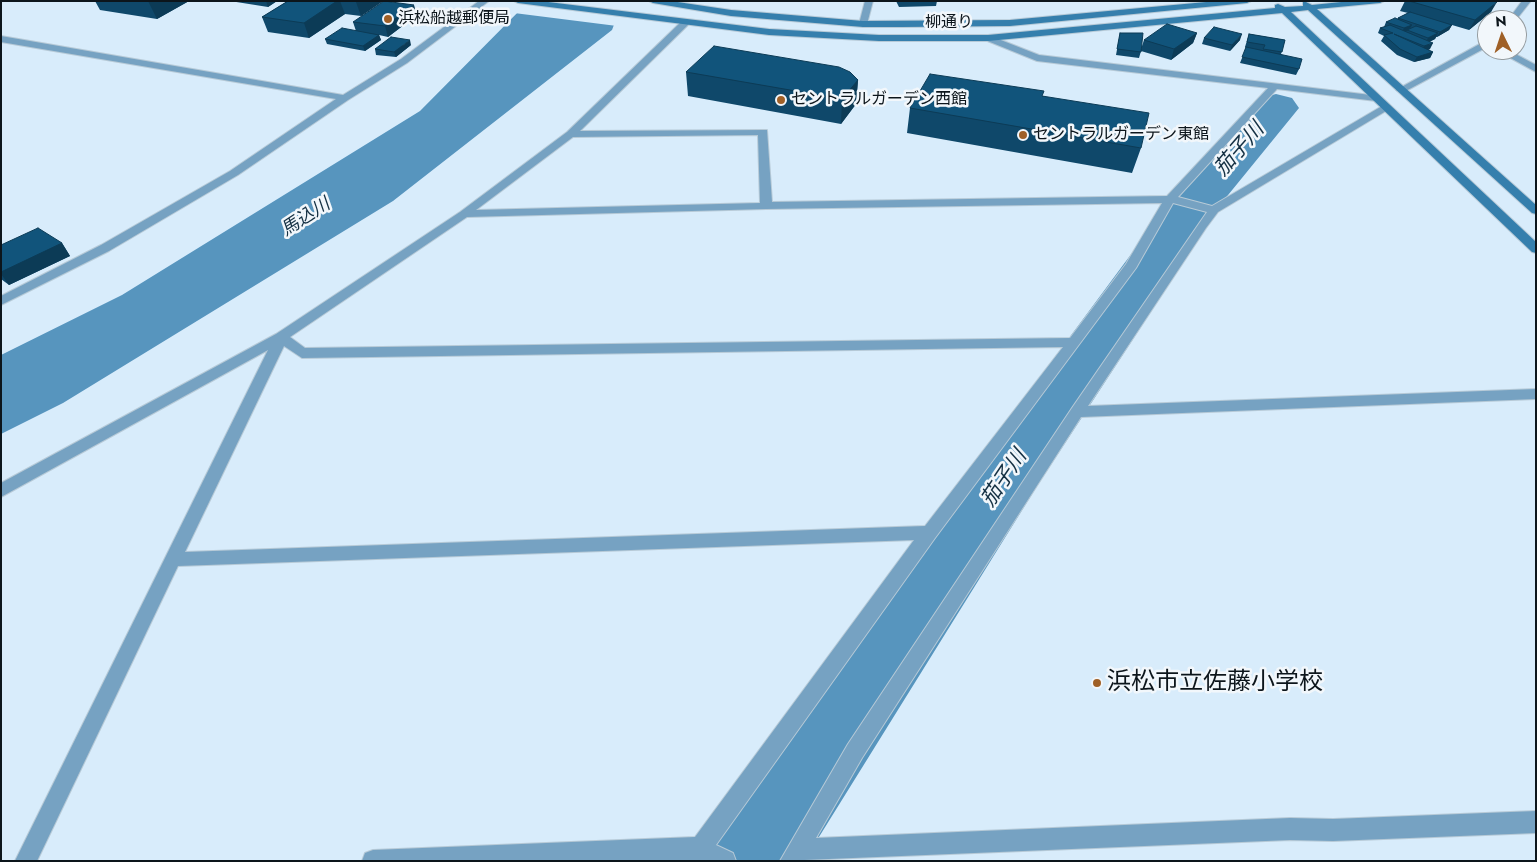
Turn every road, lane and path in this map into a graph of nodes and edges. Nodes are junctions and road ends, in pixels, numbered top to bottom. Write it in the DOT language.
graph roads {
  1 [pos="485,1"];
  2 [pos="518,1"];
  3 [pos="653,1"];
  4 [pos="869,1"];
  5 [pos="1247,1"];
  6 [pos="1268,1"];
  7 [pos="1380,1"];
  8 [pos="1307,5"];
  9 [pos="1284,10"];
  10 [pos="686,22"];
  11 [pos="863,24"];
  12 [pos="988,38"];
  13 [pos="1,39"];
  14 [pos="1477,48"];
  15 [pos="1520,60"];
  16 [pos="1536,69"];
  17 [pos="1275,86"];
  18 [pos="1401,90"];
  19 [pos="345,98"];
  20 [pos="1376,98"];
  21 [pos="1386,108"];
  22 [pos="571,134"];
  23 [pos="1170,199"];
  24 [pos="766,206"];
  25 [pos="1214,210"];
  26 [pos="1536,211"];
  27 [pos="464,214"];
  28 [pos="1536,249"];
  29 [pos="1,302"];
  30 [pos="281,337"];
  31 [pos="1074,342"];
  32 [pos="1536,394"];
  33 [pos="1077,412"];
  34 [pos="1,491"];
  35 [pos="929,534"];
  36 [pos="174,560"];
  37 [pos="1536,822"];
  38 [pos="696,854"];
  39 [pos="794,855"];
  40 [pos="26,861"];
  41 [pos="373,861"];
  42 [pos="726,861"];
  1 -- 19 [label="street"];
  2 -- 10 [label="street, 柳通り"];
  3 -- 11 [label="street, 柳通り"];
  4 -- 11 [label="street"];
  5 -- 11 [label="street, 柳通り"];
  6 -- 9 [label="street"];
  7 -- 8 [label="street, 柳通り"];
  8 -- 9 [label="street, 柳通り"];
  8 -- 18 [label="street"];
  9 -- 12 [label="street, 柳通り"];
  9 -- 20 [label="street"];
  10 -- 12 [label="street, 柳通り"];
  10 -- 22 [label="street"];
  12 -- 17 [label="street"];
  13 -- 19 [label="street"];
  14 -- 18 [label="street"];
  15 -- 16 [label="street"];
  17 -- 20 [label="street"];
  17 -- 23 [label="street"];
  18 -- 26 [label="street"];
  19 -- 29 [label="street"];
  20 -- 21 [label="street"];
  21 -- 25 [label="street"];
  21 -- 28 [label="street"];
  22 -- 24 [label="street"];
  22 -- 27 [label="street"];
  23 -- 24 [label="street"];
  23 -- 25 [label="street"];
  23 -- 31 [label="street"];
  24 -- 27 [label="street"];
  25 -- 33 [label="street"];
  27 -- 30 [label="street"];
  30 -- 31 [label="street"];
  30 -- 34 [label="street"];
  30 -- 36 [label="street"];
  31 -- 35 [label="street"];
  32 -- 33 [label="street"];
  33 -- 39 [label="street"];
  35 -- 36 [label="street"];
  35 -- 38 [label="street"];
  36 -- 40 [label="street"];
  37 -- 39 [label="street"];
  38 -- 41 [label="street"];
  38 -- 42 [label="street"];
}
